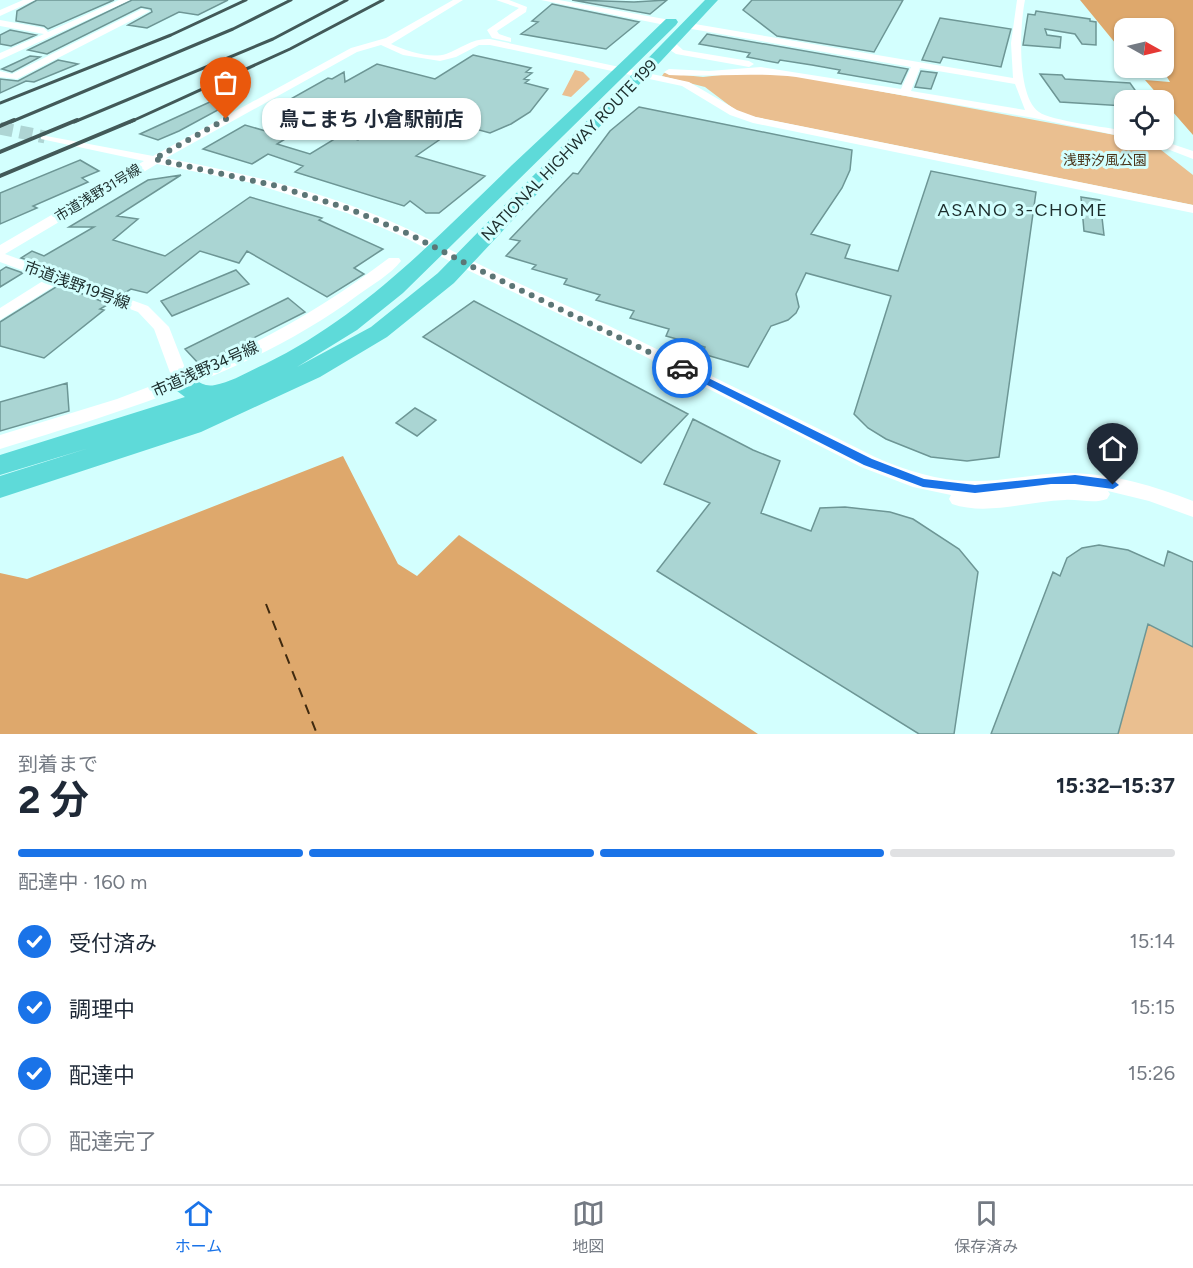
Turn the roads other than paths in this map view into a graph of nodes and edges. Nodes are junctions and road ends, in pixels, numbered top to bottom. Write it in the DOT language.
graph roads {
  1 [pos="31,0"];
  2 [pos="126,0"];
  3 [pos="459,0"];
  4 [pos="500,0"];
  5 [pos="594,0"];
  6 [pos="712,0"];
  7 [pos="1021,0"];
  8 [pos="110,3"];
  9 [pos="535,4"];
  10 [pos="583,8"];
  11 [pos="0,14"];
  12 [pos="0,23"];
  13 [pos="679,25"];
  14 [pos="44,31"];
  15 [pos="389,43"];
  16 [pos="755,45"];
  17 [pos="0,51"];
  18 [pos="0,57"];
  19 [pos="832,58"];
  20 [pos="741,63"];
  21 [pos="917,64"];
  22 [pos="634,70"];
  23 [pos="784,72"];
  24 [pos="0,74"];
  25 [pos="820,78"];
  26 [pos="1019,82"];
  27 [pos="905,93"];
  28 [pos="1035,115"];
  29 [pos="596,121"];
  30 [pos="1114,132"];
  31 [pos="45,137"];
  32 [pos="1174,148"];
  33 [pos="1193,155"];
  34 [pos="154,159"];
  35 [pos="277,186"];
  36 [pos="1193,209"];
  37 [pos="456,230"];
  38 [pos="18,240"];
  39 [pos="0,241"];
  40 [pos="437,248"];
  41 [pos="0,251"];
  42 [pos="0,257"];
  43 [pos="394,261"];
  44 [pos="462,262"];
  45 [pos="484,273"];
  46 [pos="57,278"];
  47 [pos="0,315"];
  48 [pos="182,382"];
  49 [pos="220,393"];
  50 [pos="0,442"];
  51 [pos="0,465"];
  52 [pos="0,487"];
  53 [pos="1193,509"];
  54 [pos="1193,520"];
  1 -- 11 [label="street"];
  2 -- 8 [label="street"];
  3 -- 15 [label="street"];
  4 -- 9 [label="street"];
  5 -- 10 [label="street"];
  6 -- 13 [label="highway, NATIONAL HIGHWAY ROUTE 199"];
  7 -- 26 [label="street"];
  8 -- 14 [label="street"];
  8 -- 18 [label="street"];
  8 -- 24 [label="street"];
  9 -- 10 [label="street"];
  9 -- 22 [label="street"];
  10 -- 13 [label="street"];
  12 -- 14 [label="street"];
  13 -- 16 [label="street"];
  13 -- 20 [label="street"];
  13 -- 22 [label="highway, NATIONAL HIGHWAY ROUTE 199"];
  14 -- 17 [label="street"];
  15 -- 22 [label="street"];
  15 -- 34 [label="street, 市道浅野31号線"];
  16 -- 19 [label="street"];
  16 -- 20 [label="street"];
  19 -- 21 [label="street"];
  19 -- 25 [label="street"];
  20 -- 23 [label="street"];
  21 -- 26 [label="street"];
  21 -- 27 [label="street"];
  22 -- 23 [label="street"];
  22 -- 29 [label="highway, NATIONAL HIGHWAY ROUTE 199"];
  22 -- 36 [label="street"];
  22 -- 37 [label="highway, NATIONAL HIGHWAY ROUTE 199"];
  23 -- 25 [label="street"];
  25 -- 27 [label="street"];
  26 -- 28 [label="street"];
  27 -- 28 [label="street"];
  28 -- 30 [label="street"];
  29 -- 40 [label="highway"];
  29 -- 44 [label="highway, NATIONAL HIGHWAY ROUTE 199"];
  31 -- 34 [label="street"];
  32 -- 33 [label="street"];
  34 -- 35 [label="street"];
  34 -- 38 [label="street, 市道浅野31号線"];
  35 -- 37 [label="street"];
  35 -- 40 [label="street"];
  37 -- 40 [label="highway, NATIONAL HIGHWAY ROUTE 199"];
  38 -- 39 [label="street"];
  38 -- 41 [label="street, 市道浅野31号線"];
  40 -- 44 [label="street"];
  40 -- 49 [label="highway, NATIONAL HIGHWAY ROUTE 199"];
  42 -- 46 [label="street, 市道浅野19号線"];
  43 -- 48 [label="street, 市道浅野34号線"];
  44 -- 45 [label="street"];
  44 -- 52 [label="highway, NATIONAL HIGHWAY ROUTE 199"];
  45 -- 53 [label="street"];
  45 -- 54 [label="street"];
  46 -- 47 [label="street"];
  46 -- 48 [label="street, 市道浅野19号線"];
  48 -- 49 [label="highway"];
  48 -- 50 [label="street, 市道浅野34号線"];
  49 -- 51 [label="highway, NATIONAL HIGHWAY ROUTE 199"];
}
